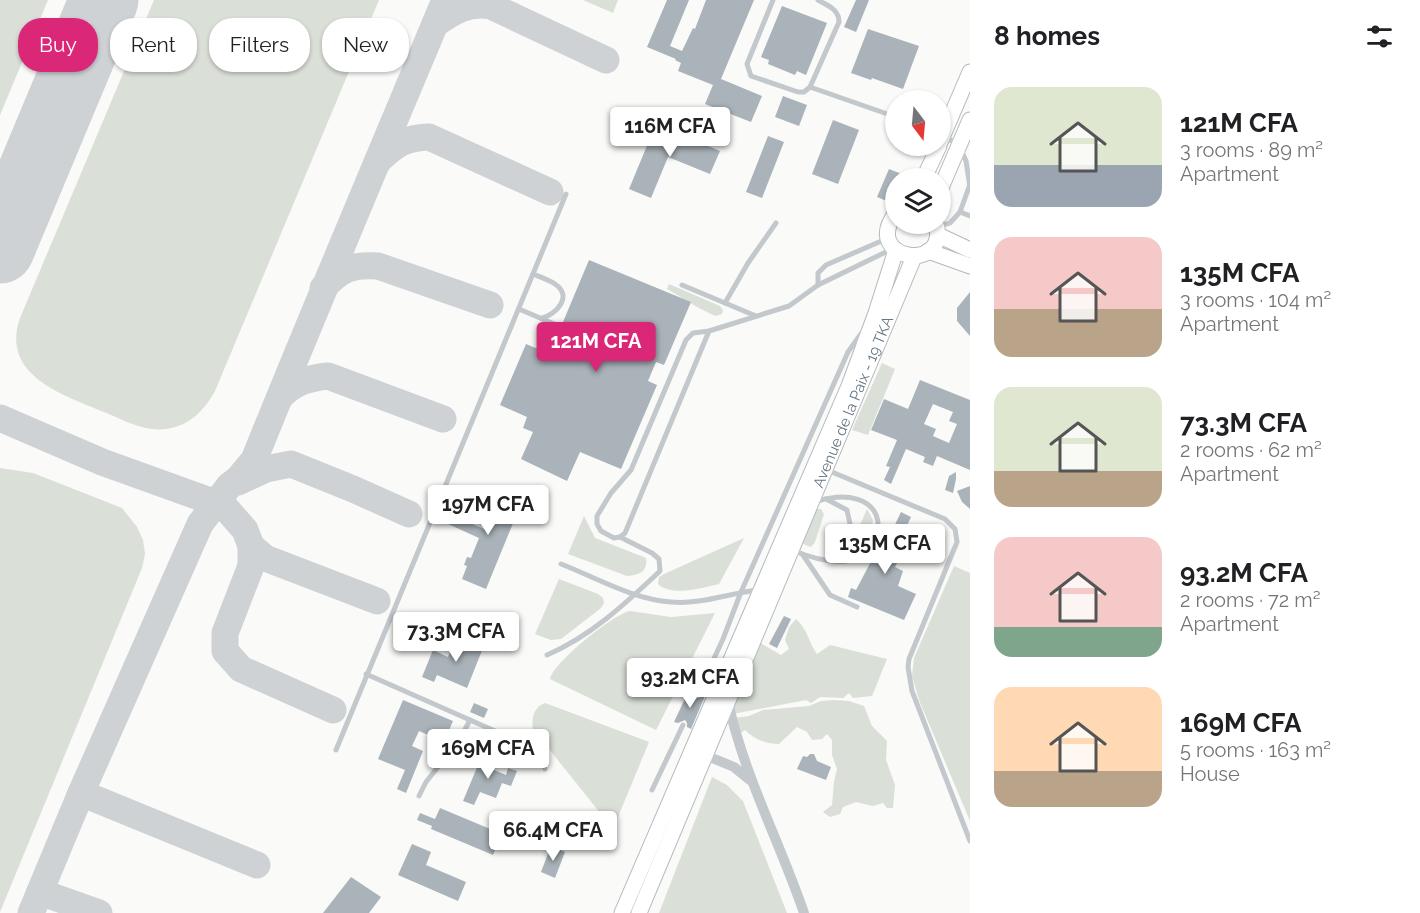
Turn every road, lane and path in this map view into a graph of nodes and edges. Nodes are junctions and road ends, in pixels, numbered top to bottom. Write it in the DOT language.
graph roads {
  1 [pos="772,0"];
  2 [pos="818,0"];
  3 [pos="970,72"];
  4 [pos="810,87"];
  5 [pos="885,113"];
  6 [pos="951,117"];
  7 [pos="970,120"];
  8 [pos="951,143"];
  9 [pos="959,145"];
  10 [pos="949,168"];
  11 [pos="970,187"];
  12 [pos="566,194"];
  13 [pos="960,212"];
  14 [pos="970,216"];
  15 [pos="951,222"];
  16 [pos="776,223"];
  17 [pos="888,234"];
  18 [pos="936,234"];
  19 [pos="945,234"];
  20 [pos="892,246"];
  21 [pos="970,250"];
  22 [pos="928,251"];
  23 [pos="914,257"];
  24 [pos="970,266"];
  25 [pos="533,274"];
  26 [pos="682,285"];
  27 [pos="818,285"];
  28 [pos="725,303"];
  29 [pos="519,309"];
  30 [pos="876,313"];
  31 [pos="756,316"];
  32 [pos="542,318"];
  33 [pos="709,331"];
  34 [pos="594,341"];
  35 [pos="825,469"];
  36 [pos="818,501"];
  37 [pos="878,532"];
  38 [pos="620,537"];
  39 [pos="871,548"];
  40 [pos="791,550"];
  41 [pos="836,560"];
  42 [pos="561,564"];
  43 [pos="760,590"];
  44 [pos="741,592"];
  45 [pos="633,594"];
  46 [pos="857,607"];
  47 [pos="547,655"];
  48 [pos="366,674"];
  49 [pos="698,693"];
  50 [pos="728,700"];
  51 [pos="470,720"];
  52 [pos="683,725"];
  53 [pos="336,750"];
  54 [pos="705,755"];
  55 [pos="544,769"];
  56 [pos="750,780"];
  57 [pos="652,790"];
  58 [pos="419,796"];
  59 [pos="970,841"];
  60 [pos="622,913"];
  61 [pos="639,913"];
  62 [pos="804,913"];
  1 -- 4 [label="lane"];
  2 -- 4 [label="lane"];
  3 -- 6 [label="main road"];
  4 -- 5 [label="lane"];
  7 -- 9 [label="main road"];
  8 -- 9 [label="lane"];
  9 -- 10 [label="main road"];
  9 -- 11 [label="lane"];
  11 -- 13 [label="lane"];
  12 -- 25 [label="lane"];
  13 -- 14 [label="lane"];
  13 -- 15 [label="lane"];
  16 -- 28 [label="lane"];
  17 -- 20 [label="main road"];
  18 -- 22 [label="main road"];
  19 -- 21 [label="main road"];
  20 -- 23 [label="main road"];
  20 -- 27 [label="lane"];
  20 -- 27 [label="lane"];
  20 -- 30 [label="main road"];
  22 -- 23 [label="main road"];
  22 -- 24 [label="main road"];
  23 -- 35 [label="main road, Avenue de la Paix - 19 TKA"];
  25 -- 29 [label="lane"];
  25 -- 32 [label="lane"];
  26 -- 28 [label="lane"];
  27 -- 31 [label="lane"];
  28 -- 31 [label="lane"];
  29 -- 32 [label="lane"];
  29 -- 48 [label="lane"];
  30 -- 40 [label="main road"];
  30 -- 44 [label="lane"];
  31 -- 33 [label="lane"];
  32 -- 34 [label="lane"];
  33 -- 38 [label="lane"];
  33 -- 38 [label="lane"];
  35 -- 36 [label="main road, Avenue de la Paix - 19 TKA"];
  35 -- 59 [label="lane"];
  36 -- 37 [label="lane"];
  36 -- 40 [label="main road, Avenue de la Paix - 19 TKA"];
  36 -- 41 [label="lane"];
  38 -- 45 [label="lane"];
  39 -- 41 [label="lane"];
  40 -- 41 [label="lane"];
  40 -- 43 [label="main road"];
  40 -- 46 [label="lane"];
  40 -- 50 [label="main road, Avenue de la Paix - 19 TKA"];
  42 -- 45 [label="lane"];
  43 -- 44 [label="lane"];
  43 -- 60 [label="main road"];
  44 -- 45 [label="lane"];
  44 -- 49 [label="lane"];
  45 -- 47 [label="lane"];
  48 -- 51 [label="lane"];
  48 -- 53 [label="lane"];
  50 -- 54 [label="main road, Avenue de la Paix - 19 TKA"];
  50 -- 56 [label="street"];
  51 -- 55 [label="lane"];
  51 -- 58 [label="lane"];
  52 -- 57 [label="lane"];
  54 -- 56 [label="street"];
  54 -- 61 [label="main road, Avenue de la Paix - 19 TKA"];
  56 -- 62 [label="street"];
}
